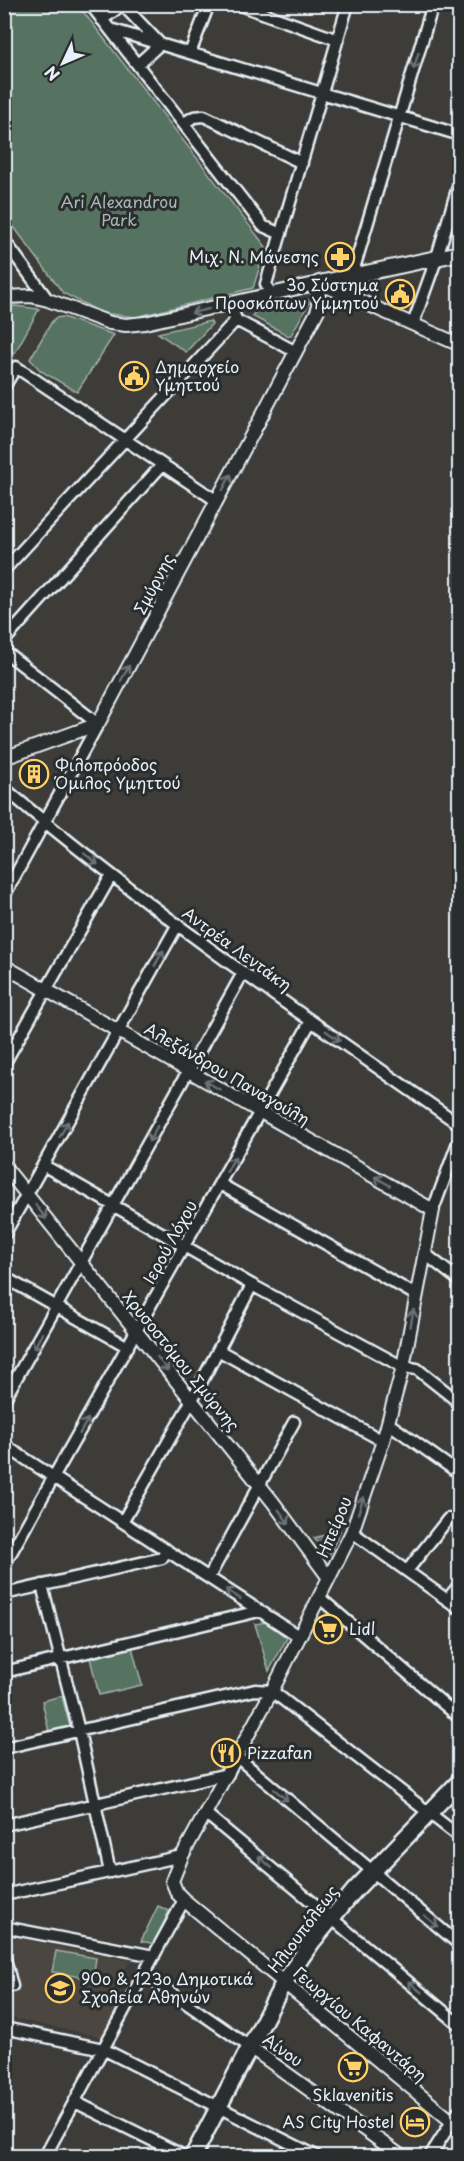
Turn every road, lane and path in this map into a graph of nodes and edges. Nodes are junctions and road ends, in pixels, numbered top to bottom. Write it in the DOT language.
graph roads {
  1 [pos="90,4"];
  2 [pos="209,4"];
  3 [pos="237,4"];
  4 [pos="348,4"];
  5 [pos="433,4"];
  6 [pos="123,5"];
  7 [pos="102,20"];
  8 [pos="110,30"];
  9 [pos="338,40"];
  10 [pos="160,44"];
  11 [pos="190,53"];
  12 [pos="138,64"];
  13 [pos="321,94"];
  14 [pos="399,118"];
  15 [pos="184,123"];
  16 [pos="459,135"];
  17 [pos="302,163"];
  18 [pos="459,180"];
  19 [pos="281,234"];
  20 [pos="4,240"];
  21 [pos="459,253"];
  22 [pos="436,258"];
  23 [pos="352,275"];
  24 [pos="319,283"];
  25 [pos="270,294"];
  26 [pos="4,297"];
  27 [pos="48,300"];
  28 [pos="231,304"];
  29 [pos="236,320"];
  30 [pos="413,324"];
  31 [pos="459,345"];
  32 [pos="296,352"];
  33 [pos="4,387"];
  34 [pos="126,441"];
  35 [pos="162,465"];
  36 [pos="217,501"];
  37 [pos="4,570"];
  38 [pos="4,641"];
  39 [pos="4,651"];
  40 [pos="98,724"];
  41 [pos="4,758"];
  42 [pos="4,788"];
  43 [pos="45,822"];
  44 [pos="111,876"];
  45 [pos="4,896"];
  46 [pos="178,924"];
  47 [pos="4,966"];
  48 [pos="243,973"];
  49 [pos="47,990"];
  50 [pos="311,1021"];
  51 [pos="118,1031"];
  52 [pos="4,1064"];
  53 [pos="188,1071"];
  54 [pos="260,1112"];
  55 [pos="459,1125"];
  56 [pos="459,1137"];
  57 [pos="43,1165"];
  58 [pos="4,1166"];
  59 [pos="220,1184"];
  60 [pos="27,1194"];
  61 [pos="113,1206"];
  62 [pos="433,1210"];
  63 [pos="4,1235"];
  64 [pos="184,1247"];
  65 [pos="424,1253"];
  66 [pos="81,1262"];
  67 [pos="4,1277"];
  68 [pos="459,1281"];
  69 [pos="252,1285"];
  70 [pos="416,1295"];
  71 [pos="57,1306"];
  72 [pos="137,1332"];
  73 [pos="128,1347"];
  74 [pos="218,1350"];
  75 [pos="403,1367"];
  76 [pos="4,1400"];
  77 [pos="192,1400"];
  78 [pos="459,1404"];
  79 [pos="294,1422"];
  80 [pos="388,1423"];
  81 [pos="383,1441"];
  82 [pos="4,1445"];
  83 [pos="459,1474"];
  84 [pos="55,1477"];
  85 [pos="260,1485"];
  86 [pos="448,1519"];
  87 [pos="123,1521"];
  88 [pos="352,1532"];
  89 [pos="167,1550"];
  90 [pos="4,1565"];
  91 [pos="407,1571"];
  92 [pos="209,1577"];
  93 [pos="330,1578"];
  94 [pos="459,1584"];
  95 [pos="42,1585"];
  96 [pos="4,1594"];
  97 [pos="320,1598"];
  98 [pos="447,1600"];
  99 [pos="459,1609"];
  100 [pos="259,1611"];
  101 [pos="300,1637"];
  102 [pos="62,1659"];
  103 [pos="4,1672"];
  104 [pos="272,1691"];
  105 [pos="459,1718"];
  106 [pos="79,1731"];
  107 [pos="4,1748"];
  108 [pos="237,1757"];
  109 [pos="228,1774"];
  110 [pos="459,1780"];
  111 [pos="96,1804"];
  112 [pos="205,1813"];
  113 [pos="429,1813"];
  114 [pos="4,1824"];
  115 [pos="459,1837"];
  116 [pos="182,1856"];
  117 [pos="110,1872"];
  118 [pos="372,1872"];
  119 [pos="4,1895"];
  120 [pos="184,1900"];
  121 [pos="331,1917"];
  122 [pos="4,1928"];
  123 [pos="459,1945"];
  124 [pos="4,1955"];
  125 [pos="154,1956"];
  126 [pos="144,1974"];
  127 [pos="284,1982"];
  128 [pos="12,1986"];
  129 [pos="459,2025"];
  130 [pos="4,2032"];
  131 [pos="250,2047"];
  132 [pos="103,2049"];
  133 [pos="75,2102"];
  134 [pos="219,2106"];
  135 [pos="459,2109"];
  136 [pos="456,2125"];
  137 [pos="296,2152"];
  138 [pos="45,2157"];
  139 [pos="184,2157"];
  140 [pos="193,2157"];
  141 [pos="316,2157"];
  142 [pos="401,2157"];
  143 [pos="430,2157"];
  1 -- 7 [label="street"];
  2 -- 11 [label="street"];
  3 -- 9 [label="street"];
  4 -- 9 [label="street"];
  5 -- 14 [label="street, one-way"];
  6 -- 7 [label="street"];
  6 -- 10 [label="street"];
  7 -- 8 [label="street"];
  8 -- 10 [label="street"];
  8 -- 12 [label="street"];
  9 -- 13 [label="street"];
  10 -- 11 [label="street"];
  10 -- 12 [label="street"];
  11 -- 13 [label="street"];
  12 -- 15 [label="street"];
  13 -- 14 [label="street"];
  13 -- 17 [label="street"];
  14 -- 16 [label="street"];
  14 -- 23 [label="street"];
  15 -- 17 [label="street"];
  15 -- 19 [label="street"];
  17 -- 19 [label="street"];
  18 -- 22 [label="street"];
  19 -- 25 [label="street"];
  20 -- 27 [label="street"];
  21 -- 22 [label="main road"];
  22 -- 23 [label="main road"];
  22 -- 30 [label="street"];
  23 -- 24 [label="main road"];
  24 -- 25 [label="street"];
  24 -- 30 [label="street"];
  24 -- 32 [label="street, Σμύρνης"];
  25 -- 28 [label="street"];
  26 -- 27 [label="street"];
  28 -- 27 [label="street, one-way"];
  28 -- 29 [label="street"];
  29 -- 32 [label="street"];
  29 -- 34 [label="street"];
  30 -- 31 [label="street"];
  36 -- 32 [label="street, Σμύρνης, one-way"];
  33 -- 34 [label="street"];
  34 -- 35 [label="street"];
  34 -- 37 [label="street"];
  35 -- 36 [label="street"];
  35 -- 38 [label="street"];
  40 -- 36 [label="street, Σμύρνης, one-way"];
  39 -- 40 [label="street"];
  40 -- 41 [label="street"];
  40 -- 43 [label="street, Σμύρνης"];
  42 -- 43 [label="street, Αντρέα Λεντάκη"];
  43 -- 44 [label="street, Αντρέα Λεντάκη, one-way"];
  43 -- 45 [label="street, Σμύρνης"];
  44 -- 46 [label="street, Αντρέα Λεντάκη"];
  44 -- 49 [label="street"];
  46 -- 48 [label="street, Αντρέα Λεντάκη"];
  51 -- 46 [label="street, one-way"];
  47 -- 49 [label="street, Αλεξάνδρου Παναγούλη"];
  48 -- 50 [label="street, Αντρέα Λεντάκη"];
  48 -- 53 [label="street"];
  49 -- 51 [label="street, Αλεξάνδρου Παναγούλη"];
  49 -- 52 [label="street"];
  50 -- 54 [label="street, Ιερού Λόχου"];
  50 -- 55 [label="street, Αντρέα Λεντάκη, one-way"];
  51 -- 53 [label="street, Αλεξάνδρου Παναγούλη"];
  57 -- 51 [label="street, one-way"];
  54 -- 53 [label="street, Αλεξάνδρου Παναγούλη, one-way"];
  53 -- 61 [label="street, one-way"];
  59 -- 54 [label="street, Ιερού Λόχου, one-way"];
  62 -- 54 [label="street, Αλεξάνδρου Παναγούλη, one-way"];
  56 -- 62 [label="street, Ηπείρου"];
  57 -- 60 [label="street"];
  57 -- 61 [label="street"];
  58 -- 60 [label="street, Χρυσοστόμου Σμύρνης"];
  59 -- 64 [label="street, Ιερού Λόχου"];
  59 -- 70 [label="street"];
  60 -- 63 [label="street"];
  60 -- 66 [label="street, Χρυσοστόμου Σμύρνης, one-way"];
  61 -- 64 [label="street"];
  61 -- 66 [label="street"];
  62 -- 65 [label="street, Ηπείρου"];
  64 -- 69 [label="street"];
  64 -- 72 [label="street, Ιερού Λόχου"];
  65 -- 68 [label="street"];
  65 -- 70 [label="street, Ηπείρου"];
  66 -- 71 [label="street"];
  66 -- 72 [label="street, Χρυσοστόμου Σμύρνης"];
  67 -- 71 [label="street"];
  69 -- 74 [label="street"];
  69 -- 75 [label="street"];
  75 -- 70 [label="street, Ηπείρου, one-way"];
  71 -- 73 [label="street"];
  71 -- 76 [label="street, one-way"];
  72 -- 73 [label="street, Ιερού Λόχου"];
  72 -- 77 [label="street, Χρυσοστόμου Σμύρνης, one-way"];
  84 -- 73 [label="street, Ιερού Λόχου, one-way"];
  74 -- 77 [label="street"];
  74 -- 81 [label="street"];
  75 -- 78 [label="street"];
  75 -- 80 [label="street, Ηπείρου"];
  77 -- 85 [label="street, Χρυσοστόμου Σμύρνης"];
  77 -- 87 [label="street"];
  79 -- 85 [label="street"];
  80 -- 81 [label="street, Ηπείρου"];
  80 -- 83 [label="street"];
  88 -- 81 [label="street, Ηπείρου, one-way"];
  82 -- 84 [label="street"];
  84 -- 87 [label="street"];
  84 -- 90 [label="street, Ιερού Λόχου"];
  85 -- 92 [label="street"];
  85 -- 93 [label="street, Χρυσοστόμου Σμύρνης, one-way"];
  86 -- 91 [label="street"];
  87 -- 89 [label="street"];
  88 -- 91 [label="street"];
  88 -- 93 [label="street, Ηπείρου"];
  89 -- 92 [label="street"];
  89 -- 95 [label="street"];
  91 -- 98 [label="street"];
  100 -- 92 [label="street, one-way"];
  93 -- 97 [label="street, Ηπείρου"];
  94 -- 98 [label="street"];
  95 -- 96 [label="street"];
  95 -- 102 [label="street"];
  97 -- 101 [label="street, Ηπείρου"];
  97 -- 105 [label="street"];
  98 -- 99 [label="street"];
  100 -- 101 [label="street"];
  100 -- 102 [label="street"];
  101 -- 104 [label="street, Ηπείρου"];
  102 -- 103 [label="street"];
  102 -- 106 [label="street"];
  104 -- 106 [label="street"];
  104 -- 108 [label="street, Ηπείρου"];
  104 -- 113 [label="street"];
  106 -- 107 [label="street"];
  106 -- 111 [label="street"];
  108 -- 109 [label="street, Ηπείρου"];
  108 -- 118 [label="street, one-way"];
  109 -- 111 [label="street"];
  109 -- 112 [label="street, Ηπείρου"];
  110 -- 113 [label="main road, Ηλιουπόλεως"];
  111 -- 114 [label="street"];
  111 -- 117 [label="street"];
  112 -- 116 [label="street, Ηπείρου"];
  121 -- 112 [label="street, one-way"];
  113 -- 115 [label="street"];
  113 -- 118 [label="main road, Ηλιουπόλεως"];
  116 -- 117 [label="street"];
  116 -- 120 [label="street, Ηπείρου"];
  117 -- 119 [label="street"];
  118 -- 121 [label="main road, Ηλιουπόλεως"];
  118 -- 123 [label="street, one-way"];
  120 -- 125 [label="street"];
  120 -- 127 [label="street, Γεωργίου Καφαντάρη"];
  121 -- 127 [label="main road, Ηλιουπόλεως"];
  129 -- 121 [label="street, one-way"];
  122 -- 125 [label="street"];
  124 -- 128 [label="street"];
  125 -- 126 [label="street"];
  126 -- 131 [label="street, Αίνου"];
  126 -- 132 [label="street"];
  127 -- 131 [label="main road, Ηλιουπόλεως"];
  127 -- 136 [label="street, Γεωργίου Καφαντάρη"];
  130 -- 132 [label="street"];
  131 -- 134 [label="main road, Ηλιουπόλεως"];
  131 -- 142 [label="street, Αίνου"];
  132 -- 133 [label="street"];
  132 -- 134 [label="street"];
  133 -- 138 [label="street"];
  133 -- 139 [label="street"];
  134 -- 137 [label="street"];
  134 -- 140 [label="main road, Ηλιουπόλεως"];
  135 -- 136 [label="street"];
  136 -- 143 [label="street"];
  137 -- 141 [label="street"];
}
